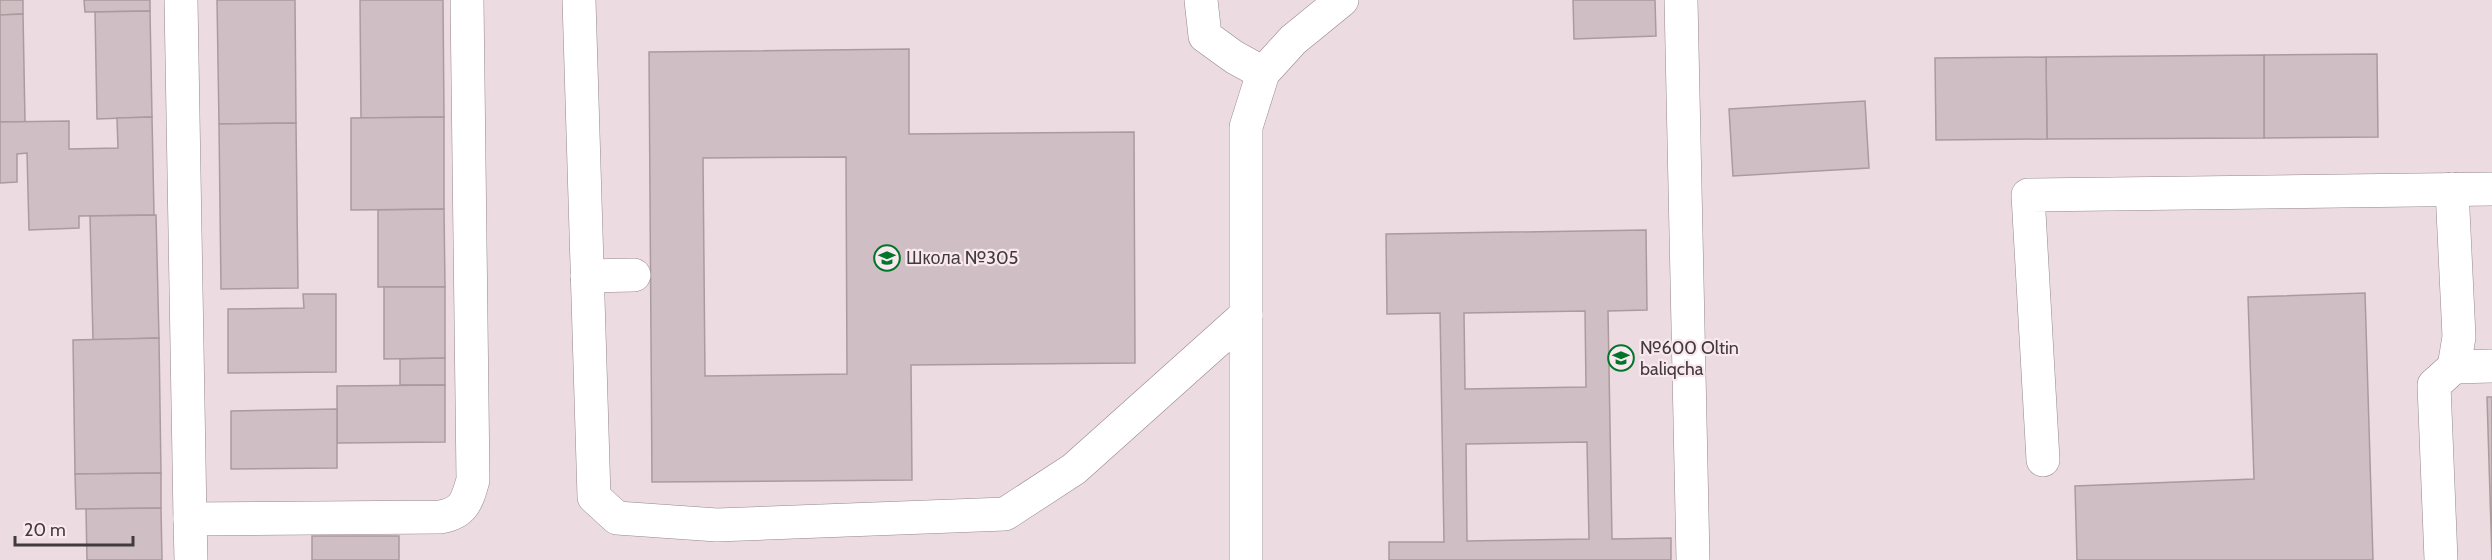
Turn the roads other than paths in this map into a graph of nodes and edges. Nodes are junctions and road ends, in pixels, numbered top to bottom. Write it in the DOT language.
graph roads {
  1 [pos="181,0"];
  2 [pos="467,0"];
  3 [pos="579,0"];
  4 [pos="1201,0"];
  5 [pos="1341,0"];
  6 [pos="1681,0"];
  7 [pos="1263,73"];
  8 [pos="2452,189"];
  9 [pos="2492,189"];
  10 [pos="634,275"];
  11 [pos="587,276"];
  12 [pos="1246,315"];
  13 [pos="2492,366"];
  14 [pos="2454,367"];
  15 [pos="2043,460"];
  16 [pos="190,519"];
  17 [pos="191,560"];
  18 [pos="1246,560"];
  19 [pos="1693,560"];
  20 [pos="2441,560"];
  1 -- 16 [label="street"];
  2 -- 16 [label="street"];
  3 -- 11 [label="street"];
  4 -- 7 [label="street"];
  5 -- 7 [label="street"];
  6 -- 19 [label="street"];
  7 -- 12 [label="street"];
  8 -- 9 [label="street"];
  8 -- 14 [label="street"];
  8 -- 15 [label="street"];
  10 -- 11 [label="street"];
  11 -- 12 [label="street"];
  12 -- 18 [label="street"];
  13 -- 14 [label="street"];
  14 -- 20 [label="street"];
  16 -- 17 [label="street"];
}
